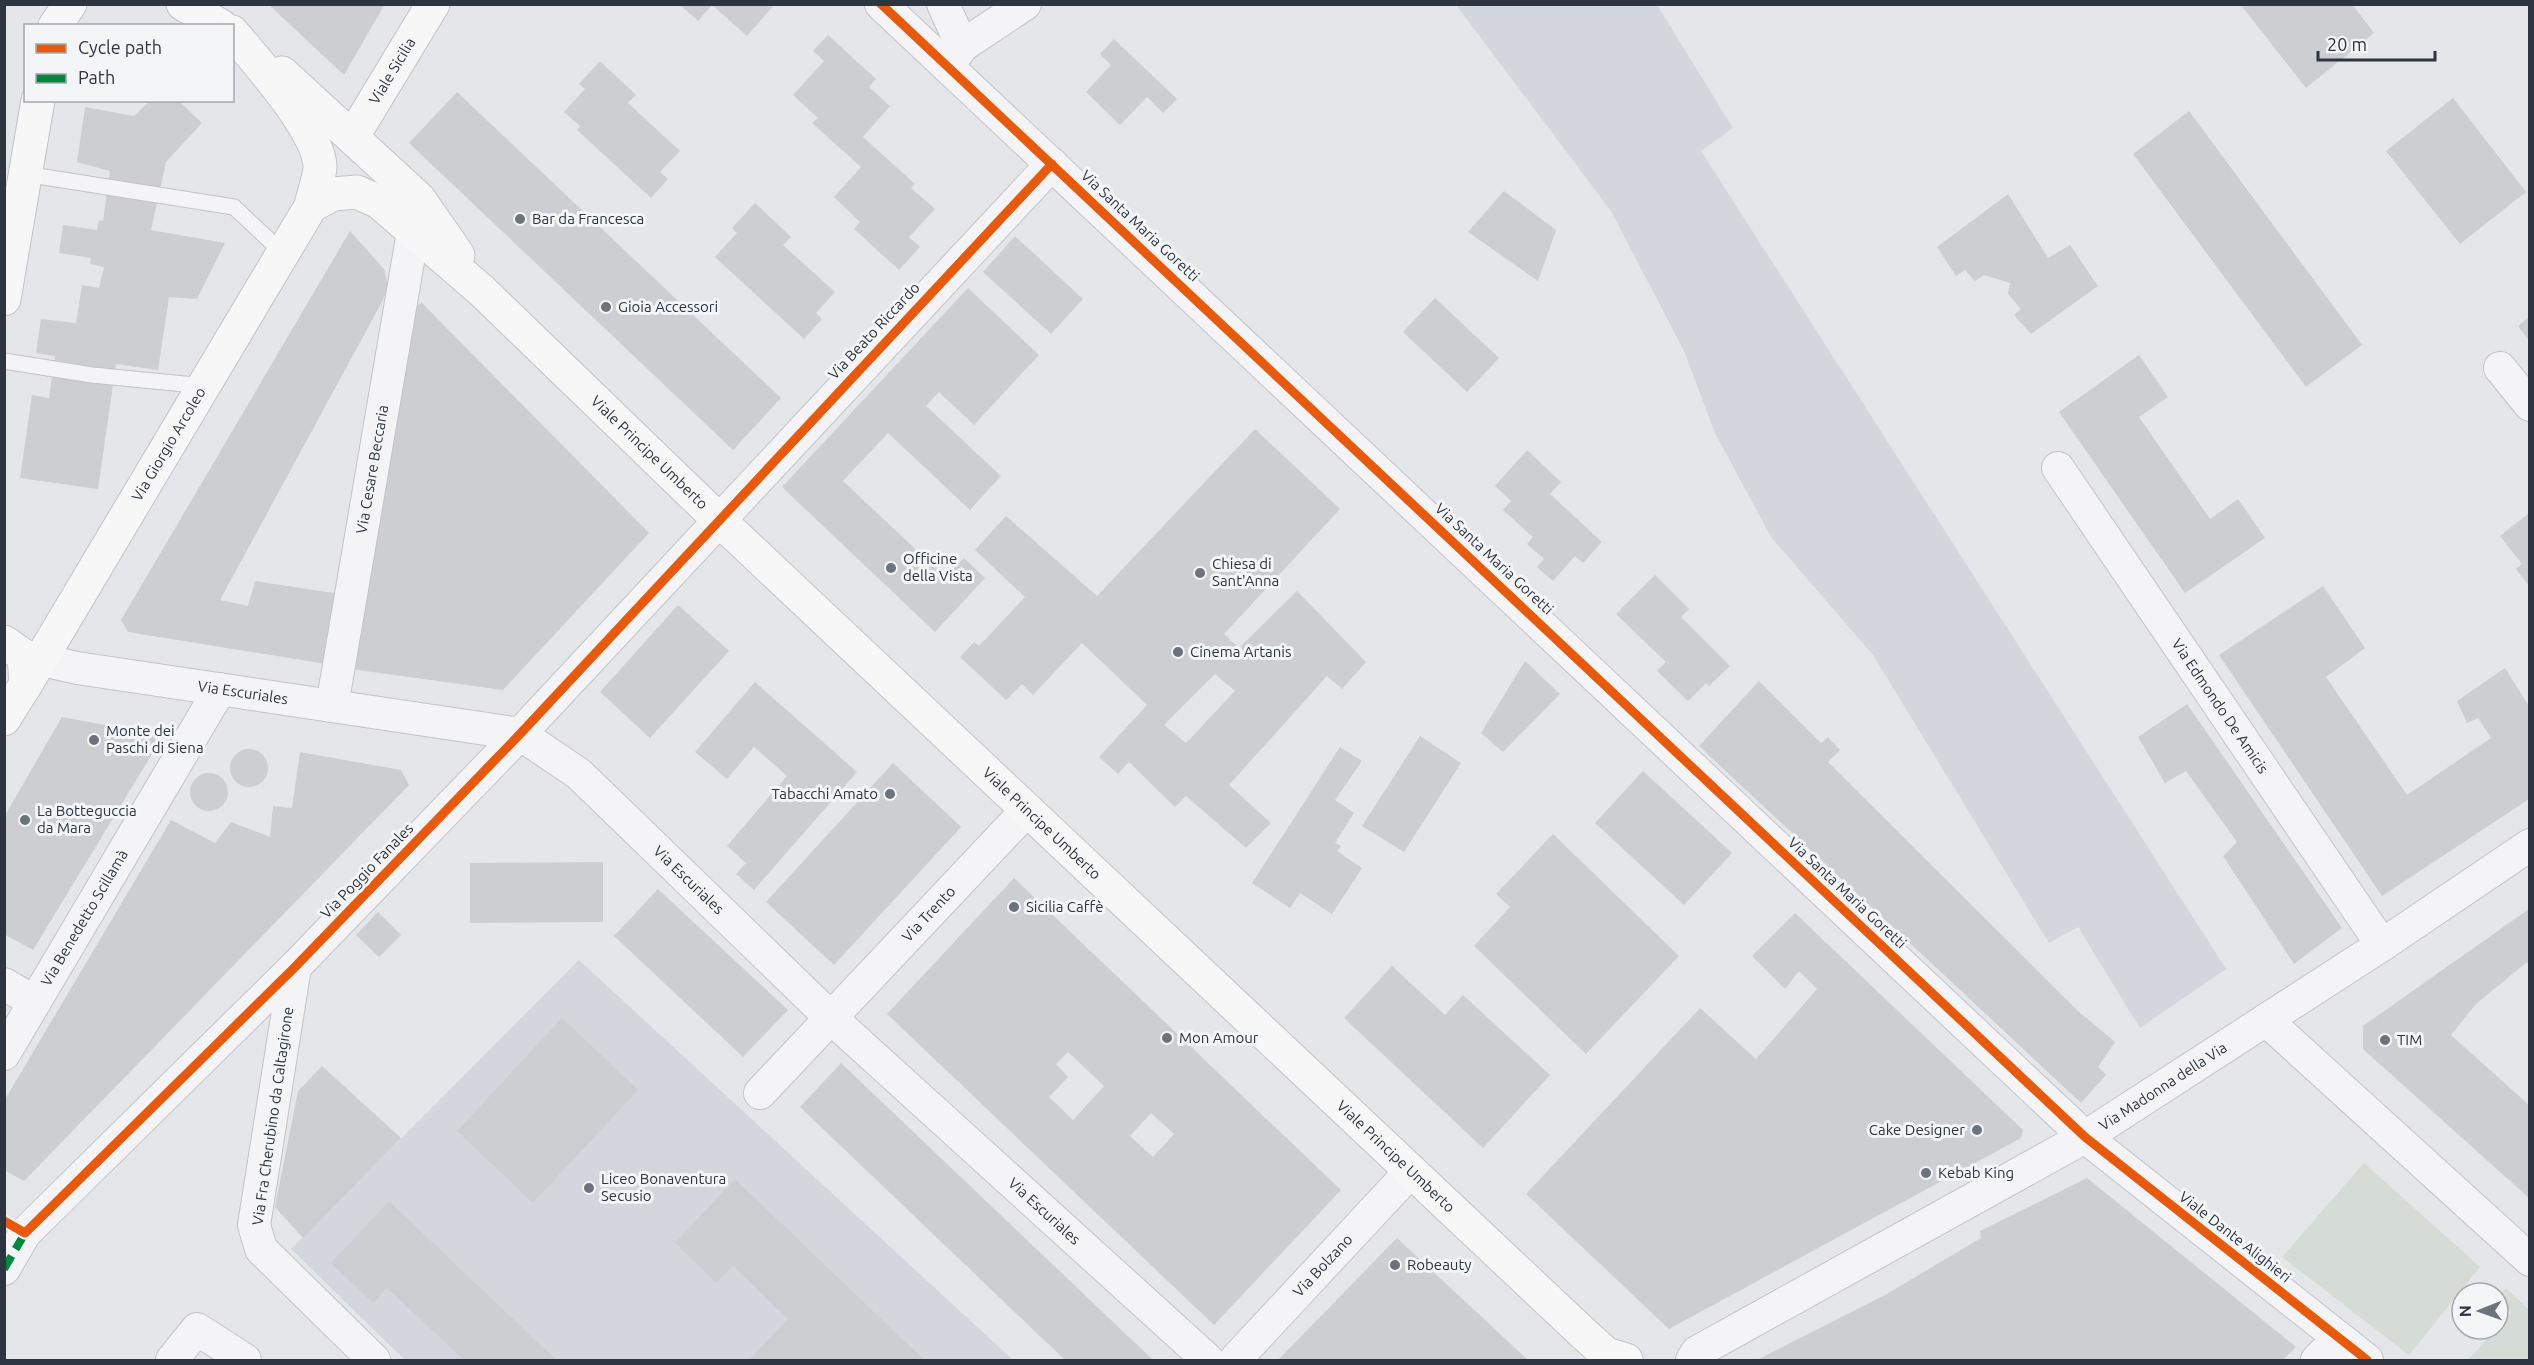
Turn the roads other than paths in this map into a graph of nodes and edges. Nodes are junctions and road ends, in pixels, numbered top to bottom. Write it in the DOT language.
graph roads {
  1 [pos="51,4"];
  2 [pos="70,4"];
  3 [pos="183,4"];
  4 [pos="205,4"];
  5 [pos="433,4"];
  6 [pos="881,4"];
  7 [pos="944,4"];
  8 [pos="1025,4"];
  9 [pos="50,24"];
  10 [pos="56,24"];
  11 [pos="218,24"];
  12 [pos="224,24"];
  13 [pos="234,34"];
  14 [pos="234,35"];
  15 [pos="955,56"];
  16 [pos="38,102"];
  17 [pos="353,136"];
  18 [pos="1052,164"];
  19 [pos="25,174"];
  20 [pos="311,206"];
  21 [pos="413,232"];
  22 [pos="284,254"];
  23 [pos="482,291"];
  24 [pos="4,299"];
  25 [pos="4,361"];
  26 [pos="2500,368"];
  27 [pos="205,386"];
  28 [pos="2529,405"];
  29 [pos="2058,468"];
  30 [pos="718,519"];
  31 [pos="24,660"];
  32 [pos="220,689"];
  33 [pos="332,706"];
  34 [pos="4,719"];
  35 [pos="520,734"];
  36 [pos="1027,810"];
  37 [pos="2529,845"];
  38 [pos="2382,945"];
  39 [pos="295,967"];
  40 [pos="4,984"];
  41 [pos="35,1002"];
  42 [pos="831,1018"];
  43 [pos="2266,1020"];
  44 [pos="4,1054"];
  45 [pos="760,1093"];
  46 [pos="2085,1137"];
  47 [pos="1411,1171"];
  48 [pos="15,1227"];
  49 [pos="2529,1260"];
  50 [pos="4,1269"];
  51 [pos="2339,1338"];
  52 [pos="1609,1358"];
  53 [pos="172,1360"];
  54 [pos="245,1360"];
  55 [pos="374,1360"];
  56 [pos="1208,1360"];
  57 [pos="1235,1360"];
  58 [pos="1692,1360"];
  59 [pos="2317,1360"];
  60 [pos="2367,1360"];
  1 -- 9 [label="main road"];
  2 -- 10 [label="main road"];
  3 -- 11 [label="main road"];
  4 -- 12 [label="main road"];
  5 -- 17 [label="main road, Viale Sicilia"];
  6 -- 15 [label="street, Via Santa Maria Goretti"];
  7 -- 15 [label="street"];
  8 -- 15 [label="street"];
  13 -- 17 [label="main road"];
  14 -- 20 [label="main road, Via Giorgio Arcoleo"];
  15 -- 18 [label="street, Via Santa Maria Goretti"];
  16 -- 19 [label="main road"];
  17 -- 23 [label="main road"];
  18 -- 30 [label="street, Via Beato Riccardo"];
  18 -- 46 [label="street, Via Santa Maria Goretti"];
  19 -- 22 [label="lane"];
  19 -- 24 [label="main road"];
  20 -- 21 [label="main road"];
  20 -- 22 [label="main road, Via Giorgio Arcoleo"];
  21 -- 23 [label="main road"];
  21 -- 33 [label="street, Via Cesare Beccaria"];
  22 -- 27 [label="main road, Via Giorgio Arcoleo"];
  23 -- 30 [label="main road, Viale Principe Umberto"];
  25 -- 27 [label="lane"];
  26 -- 28 [label="street"];
  27 -- 31 [label="main road, Via Giorgio Arcoleo"];
  29 -- 38 [label="street, Via Edmondo De Amicis"];
  30 -- 35 [label="street, Via Poggio Fanales"];
  30 -- 36 [label="main road, Viale Principe Umberto"];
  31 -- 32 [label="street, Via Escuriales"];
  31 -- 34 [label="main road, Via Giorgio Arcoleo"];
  32 -- 33 [label="street, Via Escuriales"];
  32 -- 41 [label="street, Via Benedetto Scillamà"];
  33 -- 35 [label="street, Via Escuriales"];
  35 -- 39 [label="street, Via Poggio Fanales"];
  35 -- 42 [label="street, Via Escuriales"];
  36 -- 42 [label="street, Via Trento"];
  36 -- 47 [label="main road, Viale Principe Umberto"];
  37 -- 38 [label="street, Via Madonna della Via"];
  38 -- 43 [label="street, Via Madonna della Via"];
  39 -- 48 [label="street, Via Poggio Fanales"];
  39 -- 55 [label="street, Via Fra Cherubino da Caltagirone"];
  40 -- 41 [label="street"];
  41 -- 44 [label="street, Via Benedetto Scillamà"];
  42 -- 45 [label="street, Via Trento"];
  42 -- 56 [label="street, Via Escuriales"];
  43 -- 46 [label="street, Via Madonna della Via"];
  43 -- 49 [label="street"];
  46 -- 51 [label="street, Viale Dante Alighieri"];
  46 -- 58 [label="street, Via Madonna della Via"];
  47 -- 52 [label="main road, Viale Principe Umberto"];
  47 -- 57 [label="street, Via Bolzano"];
  48 -- 50 [label="street, Via Poggio Fanales"];
  51 -- 59 [label="street"];
  51 -- 60 [label="street, Viale Dante Alighieri"];
  53 -- 54 [label="street"];
}
